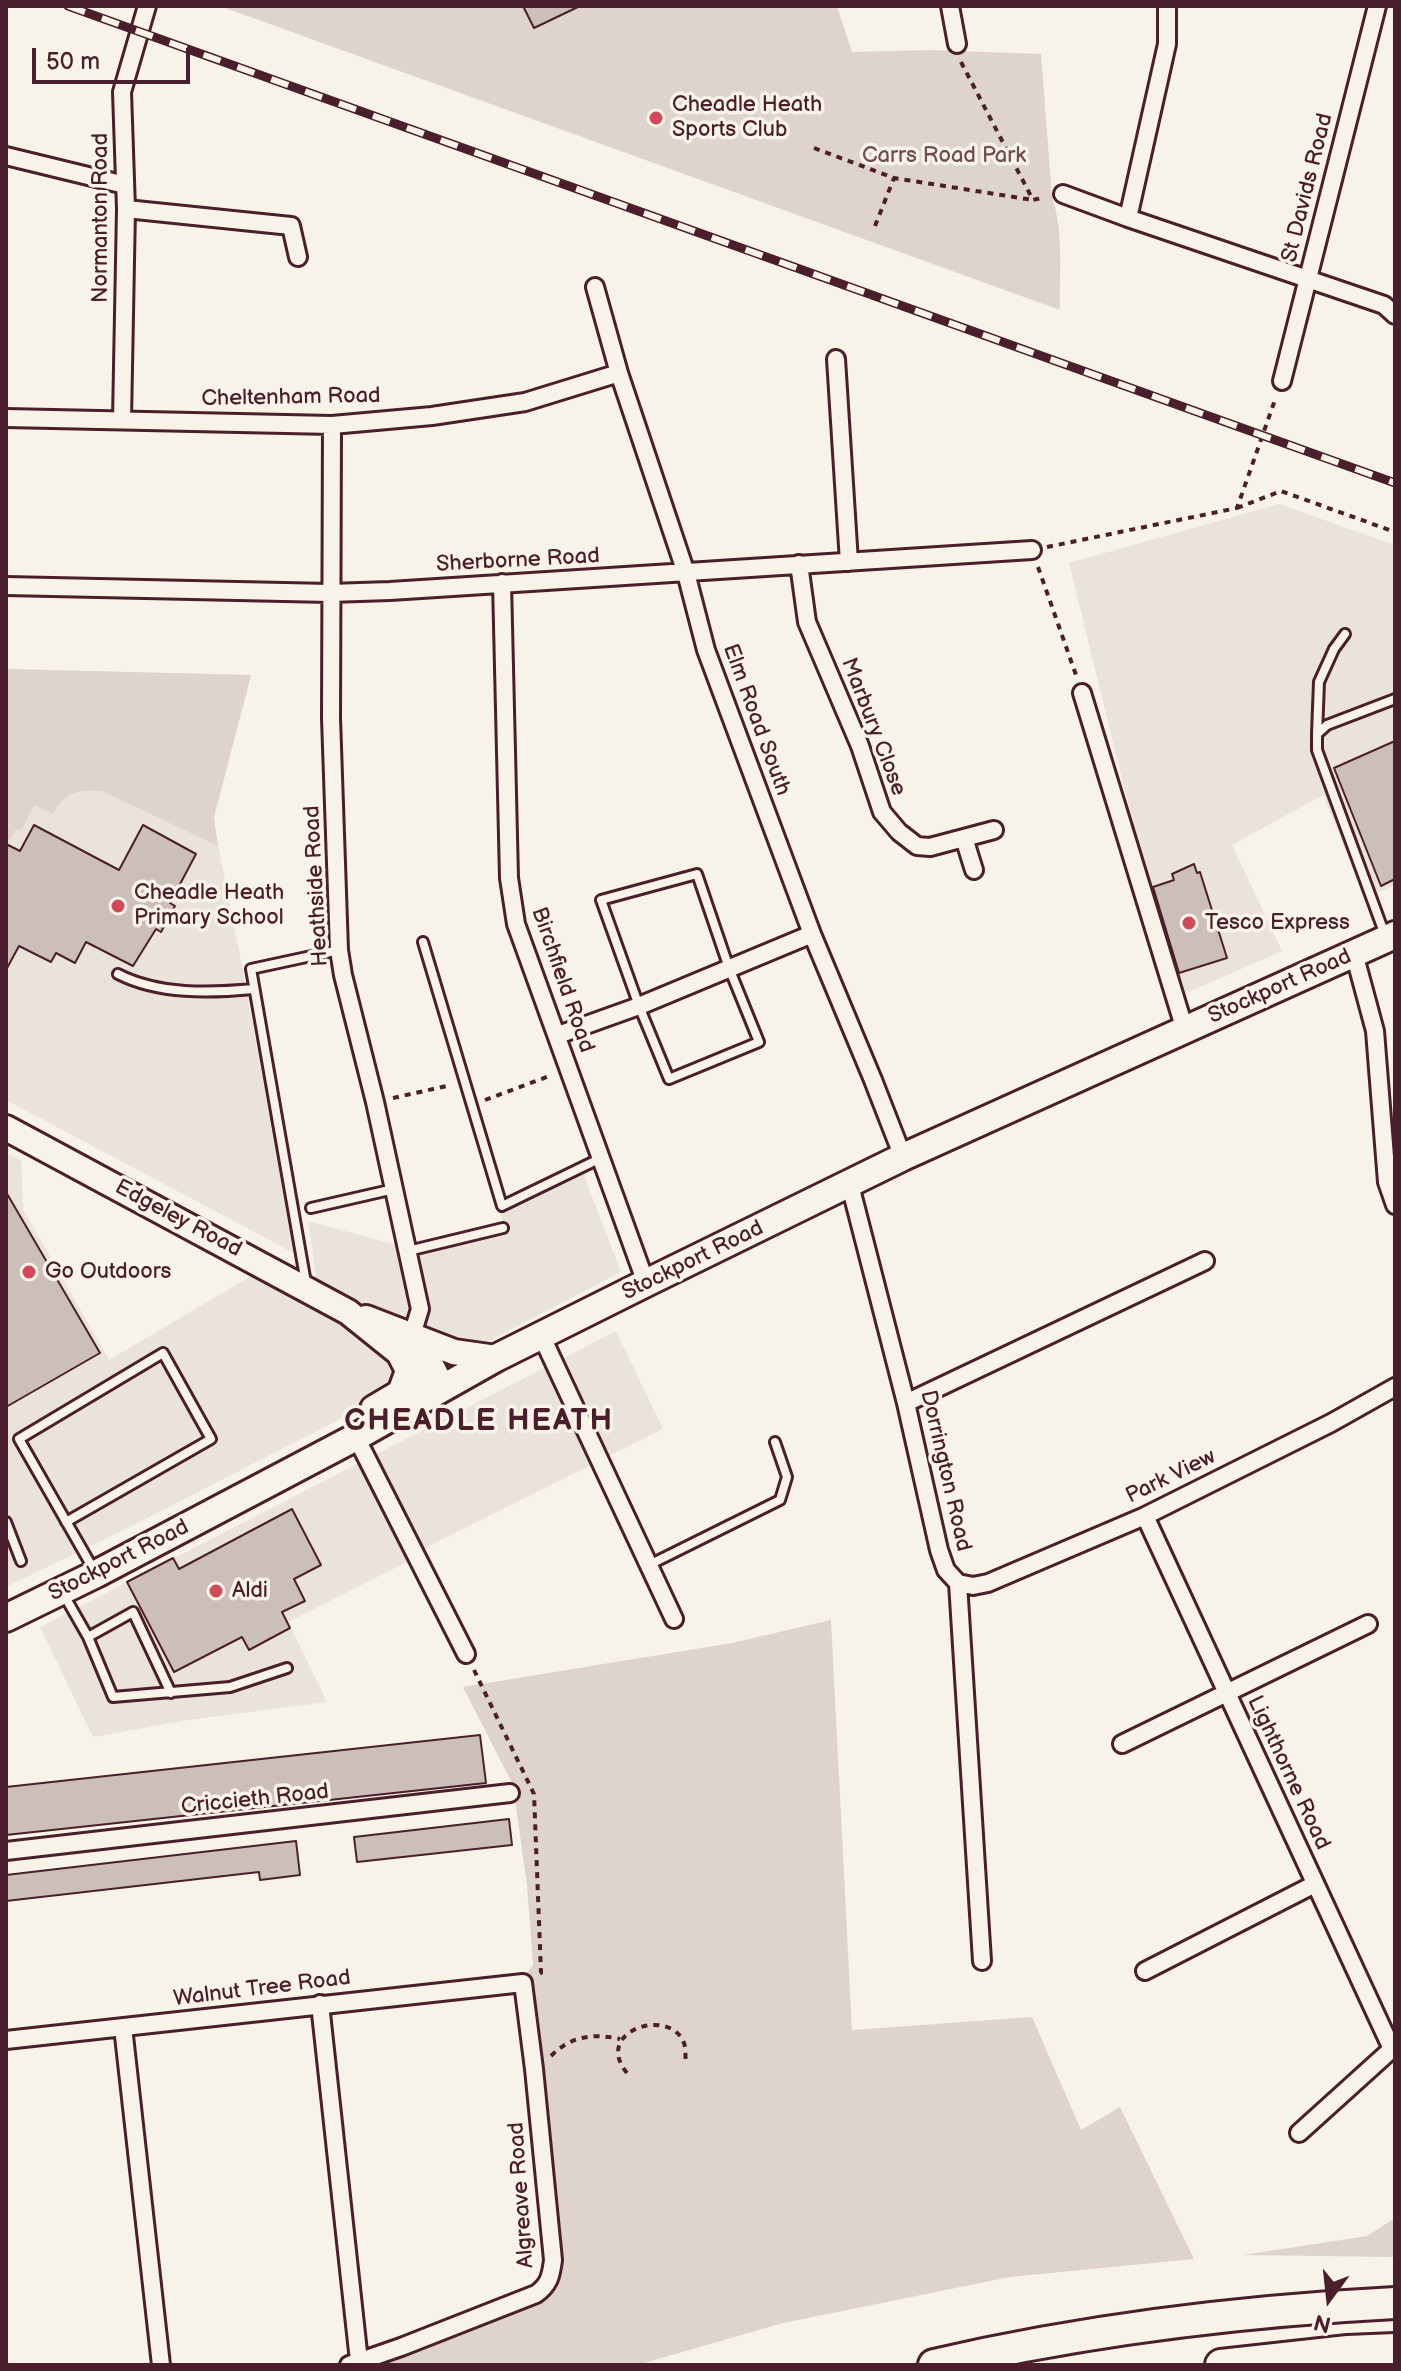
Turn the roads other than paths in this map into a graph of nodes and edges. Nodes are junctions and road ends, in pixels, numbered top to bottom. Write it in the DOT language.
graph roads {
  1 [pos="950,6"];
  2 [pos="1167,6"];
  3 [pos="1377,6"];
  4 [pos="145,12"];
  5 [pos="957,44"];
  6 [pos="6,156"];
  7 [pos="125,185"];
  8 [pos="1063,194"];
  9 [pos="126,209"];
  10 [pos="1128,218"];
  11 [pos="298,257"];
  12 [pos="1308,279"];
  13 [pos="595,287"];
  14 [pos="1395,315"];
  15 [pos="836,359"];
  16 [pos="619,373"];
  17 [pos="1282,381"];
  18 [pos="6,418"];
  19 [pos="122,420"];
  20 [pos="332,425"];
  21 [pos="1032,550"];
  22 [pos="849,562"];
  23 [pos="799,564"];
  24 [pos="686,573"];
  25 [pos="502,583"];
  26 [pos="6,586"];
  27 [pos="330,593"];
  28 [pos="1345,634"];
  29 [pos="1082,693"];
  30 [pos="1395,699"];
  31 [pos="1317,734"];
  32 [pos="994,830"];
  33 [pos="964,838"];
  34 [pos="974,870"];
  35 [pos="812,934"];
  36 [pos="1391,937"];
  37 [pos="423,942"];
  38 [pos="339,950"];
  39 [pos="1354,953"];
  40 [pos="729,968"];
  41 [pos="118,974"];
  42 [pos="254,989"];
  43 [pos="639,1006"];
  44 [pos="1185,1030"];
  45 [pos="558,1035"];
  46 [pos="6,1128"];
  47 [pos="601,1157"];
  48 [pos="903,1157"];
  49 [pos="850,1185"];
  50 [pos="394,1189"];
  51 [pos="1395,1205"];
  52 [pos="311,1208"];
  53 [pos="503,1228"];
  54 [pos="408,1251"];
  55 [pos="1205,1261"];
  56 [pos="646,1283"];
  57 [pos="307,1288"];
  58 [pos="348,1312"];
  59 [pos="414,1337"];
  60 [pos="542,1337"];
  61 [pos="496,1358"];
  62 [pos="409,1371"];
  63 [pos="1395,1387"];
  64 [pos="436,1392"];
  65 [pos="906,1403"];
  66 [pos="356,1437"];
  67 [pos="775,1442"];
  68 [pos="1145,1516"];
  69 [pos="6,1522"];
  70 [pos="66,1522"];
  71 [pos="21,1561"];
  72 [pos="649,1565"];
  73 [pos="96,1574"];
  74 [pos="958,1583"];
  75 [pos="62,1591"];
  76 [pos="6,1618"];
  77 [pos="674,1619"];
  78 [pos="1368,1624"];
  79 [pos="88,1637"];
  80 [pos="466,1654"];
  81 [pos="287,1668"];
  82 [pos="171,1693"];
  83 [pos="1227,1694"];
  84 [pos="1122,1744"];
  85 [pos="510,1793"];
  86 [pos="6,1851"];
  87 [pos="1315,1884"];
  88 [pos="982,1961"];
  89 [pos="1145,1971"];
  90 [pos="523,1983"];
  91 [pos="320,2004"];
  92 [pos="123,2027"];
  93 [pos="6,2040"];
  94 [pos="1394,2050"];
  95 [pos="1299,2133"];
  96 [pos="1395,2303"];
  97 [pos="1395,2349"];
  98 [pos="354,2363"];
  99 [pos="161,2365"];
  100 [pos="934,2365"];
  101 [pos="1221,2365"];
  1 -- 5 [label="street"];
  2 -- 10 [label="street"];
  3 -- 12 [label="street, St Davids Road"];
  4 -- 7 [label="street, Normanton Road"];
  6 -- 7 [label="street"];
  7 -- 9 [label="street, Normanton Road"];
  8 -- 10 [label="street"];
  9 -- 11 [label="street"];
  9 -- 19 [label="street, Normanton Road"];
  10 -- 12 [label="street"];
  12 -- 14 [label="street"];
  12 -- 17 [label="street, St Davids Road"];
  13 -- 16 [label="street, Elm Road South"];
  15 -- 22 [label="street"];
  16 -- 20 [label="street, Cheltenham Road"];
  16 -- 24 [label="street, Elm Road South"];
  18 -- 19 [label="street, Cheltenham Road"];
  19 -- 20 [label="street, Cheltenham Road"];
  20 -- 27 [label="street, Heathside Road"];
  21 -- 22 [label="street, Sherborne Road"];
  22 -- 23 [label="street, Sherborne Road"];
  23 -- 24 [label="street, Sherborne Road"];
  23 -- 33 [label="street, Marbury Close"];
  24 -- 25 [label="street, Sherborne Road"];
  24 -- 35 [label="street, Elm Road South"];
  25 -- 27 [label="street, Sherborne Road"];
  25 -- 45 [label="street, Birchfield Road"];
  26 -- 27 [label="street, Sherborne Road"];
  27 -- 38 [label="street, Heathside Road"];
  28 -- 31 [label="lane"];
  29 -- 44 [label="street"];
  30 -- 31 [label="lane"];
  31 -- 36 [label="lane"];
  32 -- 33 [label="street, Marbury Close"];
  33 -- 34 [label="street"];
  35 -- 40 [label="street"];
  35 -- 48 [label="street, Elm Road South"];
  36 -- 39 [label="main road, Stockport Road"];
  37 -- 47 [label="lane"];
  38 -- 42 [label="lane"];
  38 -- 50 [label="street, Heathside Road"];
  39 -- 44 [label="main road, Stockport Road"];
  39 -- 51 [label="street"];
  40 -- 43 [label="street"];
  40 -- 43 [label="lane"];
  40 -- 43 [label="lane"];
  41 -- 42 [label="lane"];
  42 -- 57 [label="lane"];
  43 -- 45 [label="street"];
  44 -- 48 [label="main road, Stockport Road"];
  45 -- 47 [label="street, Birchfield Road"];
  46 -- 57 [label="main road, Edgeley Road"];
  47 -- 56 [label="street, Birchfield Road"];
  48 -- 49 [label="main road, Stockport Road"];
  49 -- 56 [label="main road, Stockport Road"];
  49 -- 65 [label="street, Dorrington Road"];
  50 -- 52 [label="lane"];
  50 -- 54 [label="street, Heathside Road"];
  53 -- 54 [label="lane"];
  54 -- 59 [label="street, Heathside Road"];
  55 -- 65 [label="street"];
  56 -- 60 [label="main road, Stockport Road"];
  57 -- 58 [label="main road, Edgeley Road"];
  58 -- 59 [label="main road, Edgeley Road"];
  58 -- 62 [label="main road, Edgeley Road"];
  59 -- 61 [label="main road, Edgeley Road"];
  59 -- 64 [label="main road"];
  60 -- 61 [label="main road, Stockport Road"];
  60 -- 72 [label="street"];
  61 -- 64 [label="main road, Stockport Road"];
  62 -- 64 [label="main road, Edgeley Road"];
  62 -- 66 [label="main road"];
  63 -- 68 [label="street, Park View"];
  64 -- 66 [label="main road, Stockport Road"];
  65 -- 74 [label="street, Dorrington Road"];
  66 -- 73 [label="main road, Stockport Road"];
  66 -- 80 [label="street"];
  67 -- 72 [label="lane"];
  68 -- 74 [label="street, Park View"];
  68 -- 83 [label="street, Lighthorne Road"];
  69 -- 71 [label="lane"];
  70 -- 70 [label="lane"];
  70 -- 73 [label="lane"];
  72 -- 77 [label="street"];
  73 -- 75 [label="main road, Stockport Road"];
  74 -- 88 [label="street, Dorrington Road"];
  75 -- 76 [label="main road, Stockport Road"];
  75 -- 79 [label="lane"];
  78 -- 83 [label="street"];
  79 -- 82 [label="lane"];
  79 -- 82 [label="lane"];
  81 -- 82 [label="lane"];
  83 -- 84 [label="street"];
  83 -- 87 [label="street, Lighthorne Road"];
  85 -- 86 [label="street, Criccieth Road"];
  87 -- 89 [label="street"];
  87 -- 94 [label="street, Lighthorne Road"];
  90 -- 91 [label="street, Walnut Tree Road"];
  90 -- 98 [label="street, Algreave Road"];
  91 -- 92 [label="street, Walnut Tree Road"];
  91 -- 98 [label="street"];
  92 -- 93 [label="street, Walnut Tree Road"];
  92 -- 99 [label="street"];
  94 -- 95 [label="street"];
  96 -- 100 [label="highway"];
  97 -- 101 [label="highway"];
}
